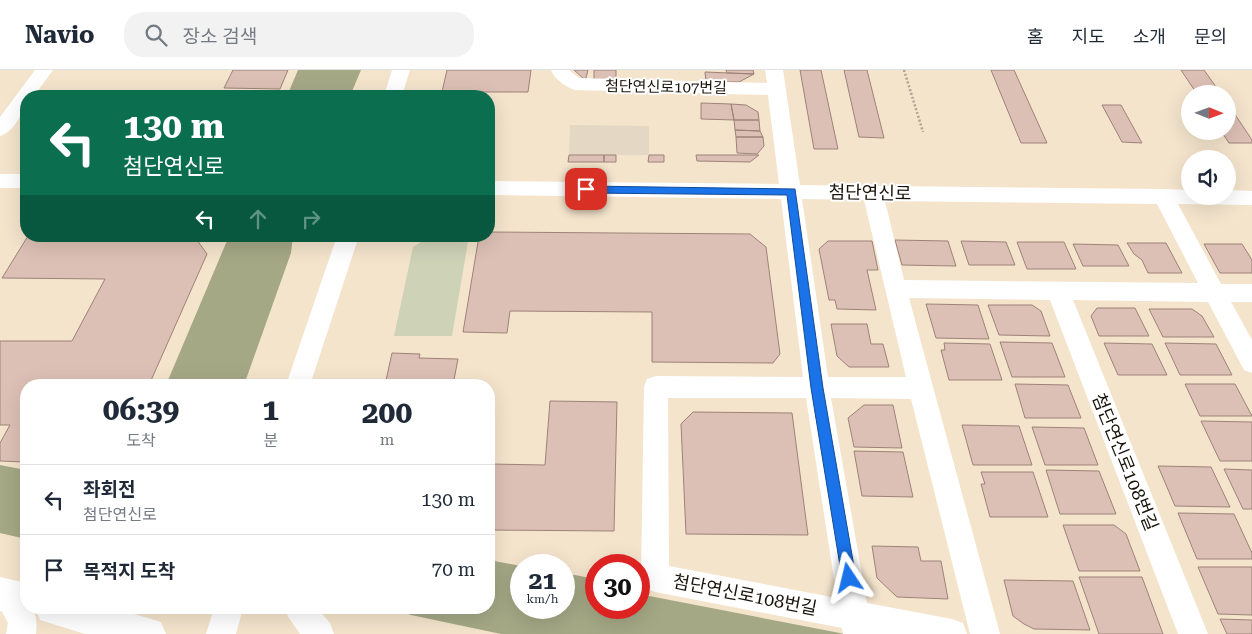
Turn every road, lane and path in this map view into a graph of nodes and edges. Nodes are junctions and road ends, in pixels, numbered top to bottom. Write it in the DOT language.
graph roads {
  1 [pos="44,70"];
  2 [pos="401,70"];
  3 [pos="560,70"];
  4 [pos="904,70"];
  5 [pos="657,79"];
  6 [pos="776,79"];
  7 [pos="29,90"];
  8 [pos="394,90"];
  9 [pos="20,103"];
  10 [pos="0,130"];
  11 [pos="923,132"];
  12 [pos="0,181"];
  13 [pos="20,181"];
  14 [pos="495,188"];
  15 [pos="791,192"];
  16 [pos="873,193"];
  17 [pos="1163,196"];
  18 [pos="1252,198"];
  19 [pos="346,242"];
  20 [pos="895,289"];
  21 [pos="1058,291"];
  22 [pos="1213,293"];
  23 [pos="1252,293"];
  24 [pos="1252,363"];
  25 [pos="300,379"];
  26 [pos="817,388"];
  27 [pos="922,388"];
  28 [pos="15,596"];
  29 [pos="20,612"];
  30 [pos="21,614"];
  31 [pos="74,614"];
  32 [pos="227,614"];
  33 [pos="304,614"];
  34 [pos="857,625"];
  35 [pos="21,634"];
  36 [pos="148,634"];
  37 [pos="221,634"];
  38 [pos="319,634"];
  39 [pos="952,634"];
  40 [pos="985,634"];
  41 [pos="1193,634"];
  1 -- 7 [label="street"];
  2 -- 8 [label="street"];
  3 -- 5 [label="street, 첨단연신로107번길"];
  4 -- 11 [label="path"];
  5 -- 6 [label="street, 첨단연신로107번길"];
  6 -- 15 [label="street, 첨단연신로107번길"];
  9 -- 10 [label="street"];
  12 -- 13 [label="street"];
  14 -- 15 [label="street, 첨단연신로"];
  15 -- 16 [label="street, 첨단연신로"];
  15 -- 26 [label="street"];
  16 -- 17 [label="street, 첨단연신로"];
  16 -- 20 [label="street"];
  17 -- 18 [label="street, 첨단연신로"];
  17 -- 22 [label="street"];
  19 -- 25 [label="street"];
  20 -- 21 [label="street"];
  20 -- 27 [label="street"];
  21 -- 22 [label="street"];
  21 -- 41 [label="street, 첨단연신로108번길"];
  22 -- 23 [label="street"];
  22 -- 24 [label="street"];
  26 -- 27 [label="street, 첨단연신로108번길"];
  26 -- 34 [label="street"];
  26 -- 34 [label="street, 첨단연신로108번길"];
  27 -- 40 [label="street"];
  28 -- 29 [label="street"];
  30 -- 35 [label="street"];
  31 -- 36 [label="main road"];
  32 -- 37 [label="street"];
  33 -- 38 [label="street"];
  34 -- 39 [label="street, 첨단연신로108번길"];
}
